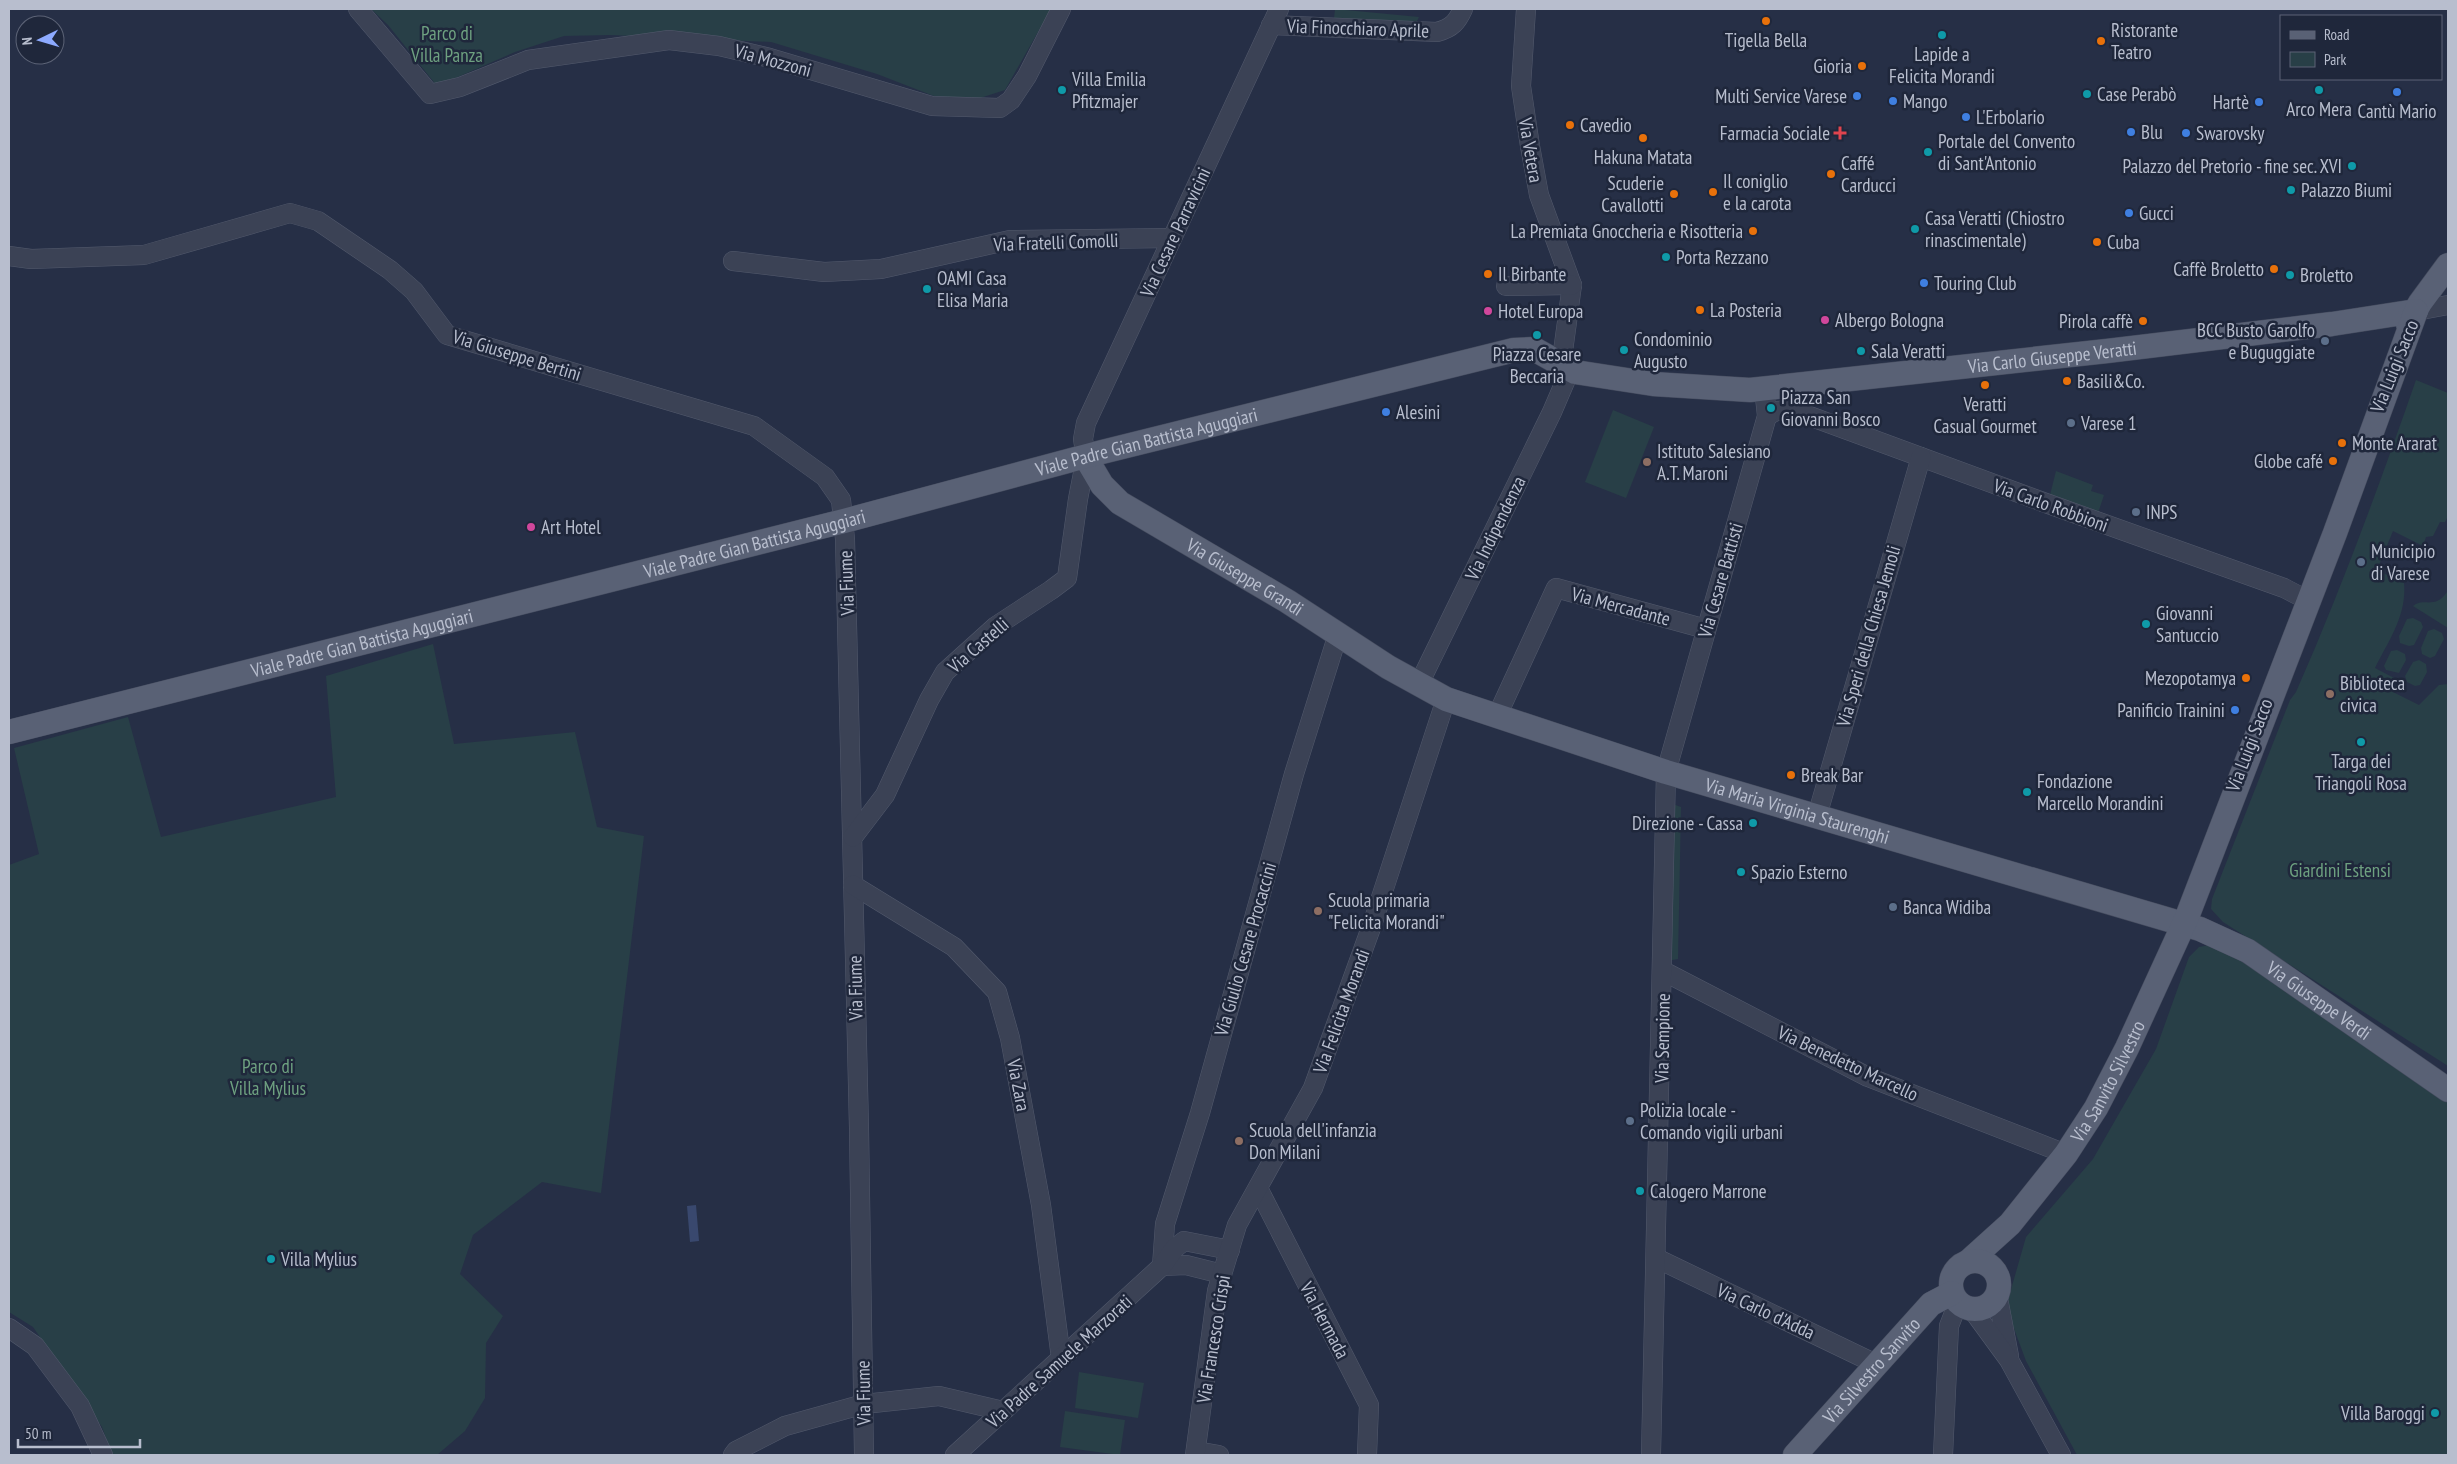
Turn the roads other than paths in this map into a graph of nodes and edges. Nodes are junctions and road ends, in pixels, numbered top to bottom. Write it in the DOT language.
graph roads {
  1 [pos="358,9"];
  2 [pos="1061,9"];
  3 [pos="1463,9"];
  4 [pos="1526,9"];
  5 [pos="1275,17"];
  6 [pos="1172,238"];
  7 [pos="9,256"];
  8 [pos="734,261"];
  9 [pos="2448,265"];
  10 [pos="2448,273"];
  11 [pos="1506,286"];
  12 [pos="1572,286"];
  13 [pos="2448,305"];
  14 [pos="2416,311"];
  15 [pos="1564,367"];
  16 [pos="1788,385"];
  17 [pos="1764,388"];
  18 [pos="1793,410"];
  19 [pos="1767,416"];
  20 [pos="1921,457"];
  21 [pos="1086,458"];
  22 [pos="844,521"];
  23 [pos="2307,600"];
  24 [pos="1706,629"];
  25 [pos="1338,634"];
  26 [pos="1419,684"];
  27 [pos="1446,699"];
  28 [pos="1496,716"];
  29 [pos="9,732"];
  30 [pos="1666,772"];
  31 [pos="1816,816"];
  32 [pos="853,837"];
  33 [pos="853,886"];
  34 [pos="2182,925"];
  35 [pos="1663,971"];
  36 [pos="2448,1090"];
  37 [pos="2066,1154"];
  38 [pos="1259,1190"];
  39 [pos="2010,1224"];
  40 [pos="1238,1225"];
  41 [pos="1230,1250"];
  42 [pos="1656,1258"];
  43 [pos="1969,1261"];
  44 [pos="1162,1266"];
  45 [pos="1222,1274"];
  46 [pos="1998,1287"];
  47 [pos="1960,1301"];
  48 [pos="9,1328"];
  49 [pos="1062,1358"];
  50 [pos="2010,1360"];
  51 [pos="1876,1364"];
  52 [pos="864,1404"];
  53 [pos="1003,1411"];
  54 [pos="1196,1453"];
  55 [pos="103,1455"];
  56 [pos="733,1455"];
  57 [pos="864,1455"];
  58 [pos="955,1455"];
  59 [pos="1219,1455"];
  60 [pos="1367,1455"];
  61 [pos="1652,1455"];
  62 [pos="1795,1455"];
  63 [pos="1943,1455"];
  64 [pos="2061,1455"];
  1 -- 2 [label="street, Via Mozzoni"];
  3 -- 5 [label="street, Via Finocchiaro Aprile"];
  4 -- 12 [label="street, Via Vetera"];
  5 -- 6 [label="street, Via Cesare Parravicini"];
  6 -- 8 [label="street, Via Fratelli Comolli"];
  6 -- 21 [label="street, Via Cesare Parravicini"];
  7 -- 22 [label="street, Via Giuseppe Bertini"];
  9 -- 14 [label="main road"];
  10 -- 14 [label="main road"];
  11 -- 12 [label="street"];
  12 -- 15 [label="street"];
  13 -- 14 [label="street"];
  14 -- 16 [label="main road, Via Carlo Giuseppe Veratti"];
  14 -- 23 [label="main road, Via Luigi Sacco"];
  15 -- 17 [label="main road, Via Carlo Giuseppe Veratti"];
  15 -- 21 [label="main road, Viale Padre Gian Battista Aguggiari"];
  15 -- 26 [label="street, Via Indipendenza"];
  16 -- 17 [label="main road, Via Carlo Giuseppe Veratti"];
  16 -- 18 [label="street"];
  17 -- 19 [label="street, Via Cesare Battisti"];
  18 -- 19 [label="street"];
  18 -- 20 [label="street, Via Carlo Robbioni"];
  19 -- 24 [label="street, Via Cesare Battisti"];
  20 -- 23 [label="street, Via Carlo Robbioni"];
  20 -- 31 [label="street, Via Speri della Chiesa Jemoli"];
  21 -- 22 [label="main road, Viale Padre Gian Battista Aguggiari"];
  21 -- 25 [label="main road, Via Giuseppe Grandi"];
  21 -- 32 [label="street, Via Castelli"];
  22 -- 29 [label="main road, Viale Padre Gian Battista Aguggiari"];
  22 -- 32 [label="street, Via Fiume"];
  23 -- 34 [label="main road, Via Luigi Sacco"];
  24 -- 28 [label="street, Via Mercadante"];
  24 -- 30 [label="street, Via Cesare Battisti"];
  25 -- 26 [label="main road, Via Giuseppe Grandi"];
  25 -- 44 [label="street, Via Giulio Cesare Procaccini"];
  26 -- 27 [label="main road, Via Maria Virginia Staurenghi"];
  27 -- 28 [label="main road, Via Maria Virginia Staurenghi"];
  27 -- 38 [label="street, Via Felicita Morandi"];
  28 -- 30 [label="main road, Via Maria Virginia Staurenghi"];
  30 -- 31 [label="main road, Via Maria Virginia Staurenghi"];
  30 -- 35 [label="street, Via Sempione"];
  31 -- 34 [label="main road, Via Maria Virginia Staurenghi"];
  32 -- 33 [label="street, Via Fiume"];
  33 -- 49 [label="street, Via Zara"];
  33 -- 52 [label="street, Via Fiume"];
  34 -- 36 [label="main road, Via Giuseppe Verdi"];
  34 -- 37 [label="main road, Via Sanvito Silvestro"];
  35 -- 37 [label="street, Via Benedetto Marcello"];
  35 -- 42 [label="street, Via Sempione"];
  37 -- 39 [label="main road, Via Sanvito Silvestro"];
  38 -- 40 [label="street, Via Felicita Morandi"];
  38 -- 60 [label="street, Via Hermada"];
  39 -- 43 [label="main road, Via Sanvito Silvestro"];
  39 -- 46 [label="main road, Via Sanvito Silvestro"];
  40 -- 41 [label="street, Via Francesco Crispi"];
  41 -- 44 [label="street, Via Padre Samuele Marzorati"];
  41 -- 45 [label="street, Via Francesco Crispi"];
  42 -- 51 [label="street, Via Carlo d'Adda"];
  42 -- 61 [label="street, Via Sempione"];
  43 -- 46 [label="main road"];
  43 -- 47 [label="main road"];
  44 -- 45 [label="street"];
  44 -- 49 [label="street, Via Padre Samuele Marzorati"];
  45 -- 54 [label="street, Via Francesco Crispi"];
  46 -- 47 [label="main road"];
  46 -- 50 [label="street"];
  47 -- 50 [label="street"];
  47 -- 51 [label="main road, Via Silvestro Sanvito"];
  47 -- 63 [label="street"];
  48 -- 55 [label="street"];
  49 -- 53 [label="street, Via Padre Samuele Marzorati"];
  50 -- 64 [label="street"];
  51 -- 62 [label="main road, Via Silvestro Sanvito"];
  52 -- 53 [label="street"];
  52 -- 56 [label="street"];
  52 -- 57 [label="street, Via Fiume"];
  53 -- 58 [label="street, Via Padre Samuele Marzorati"];
  54 -- 59 [label="street"];
}
